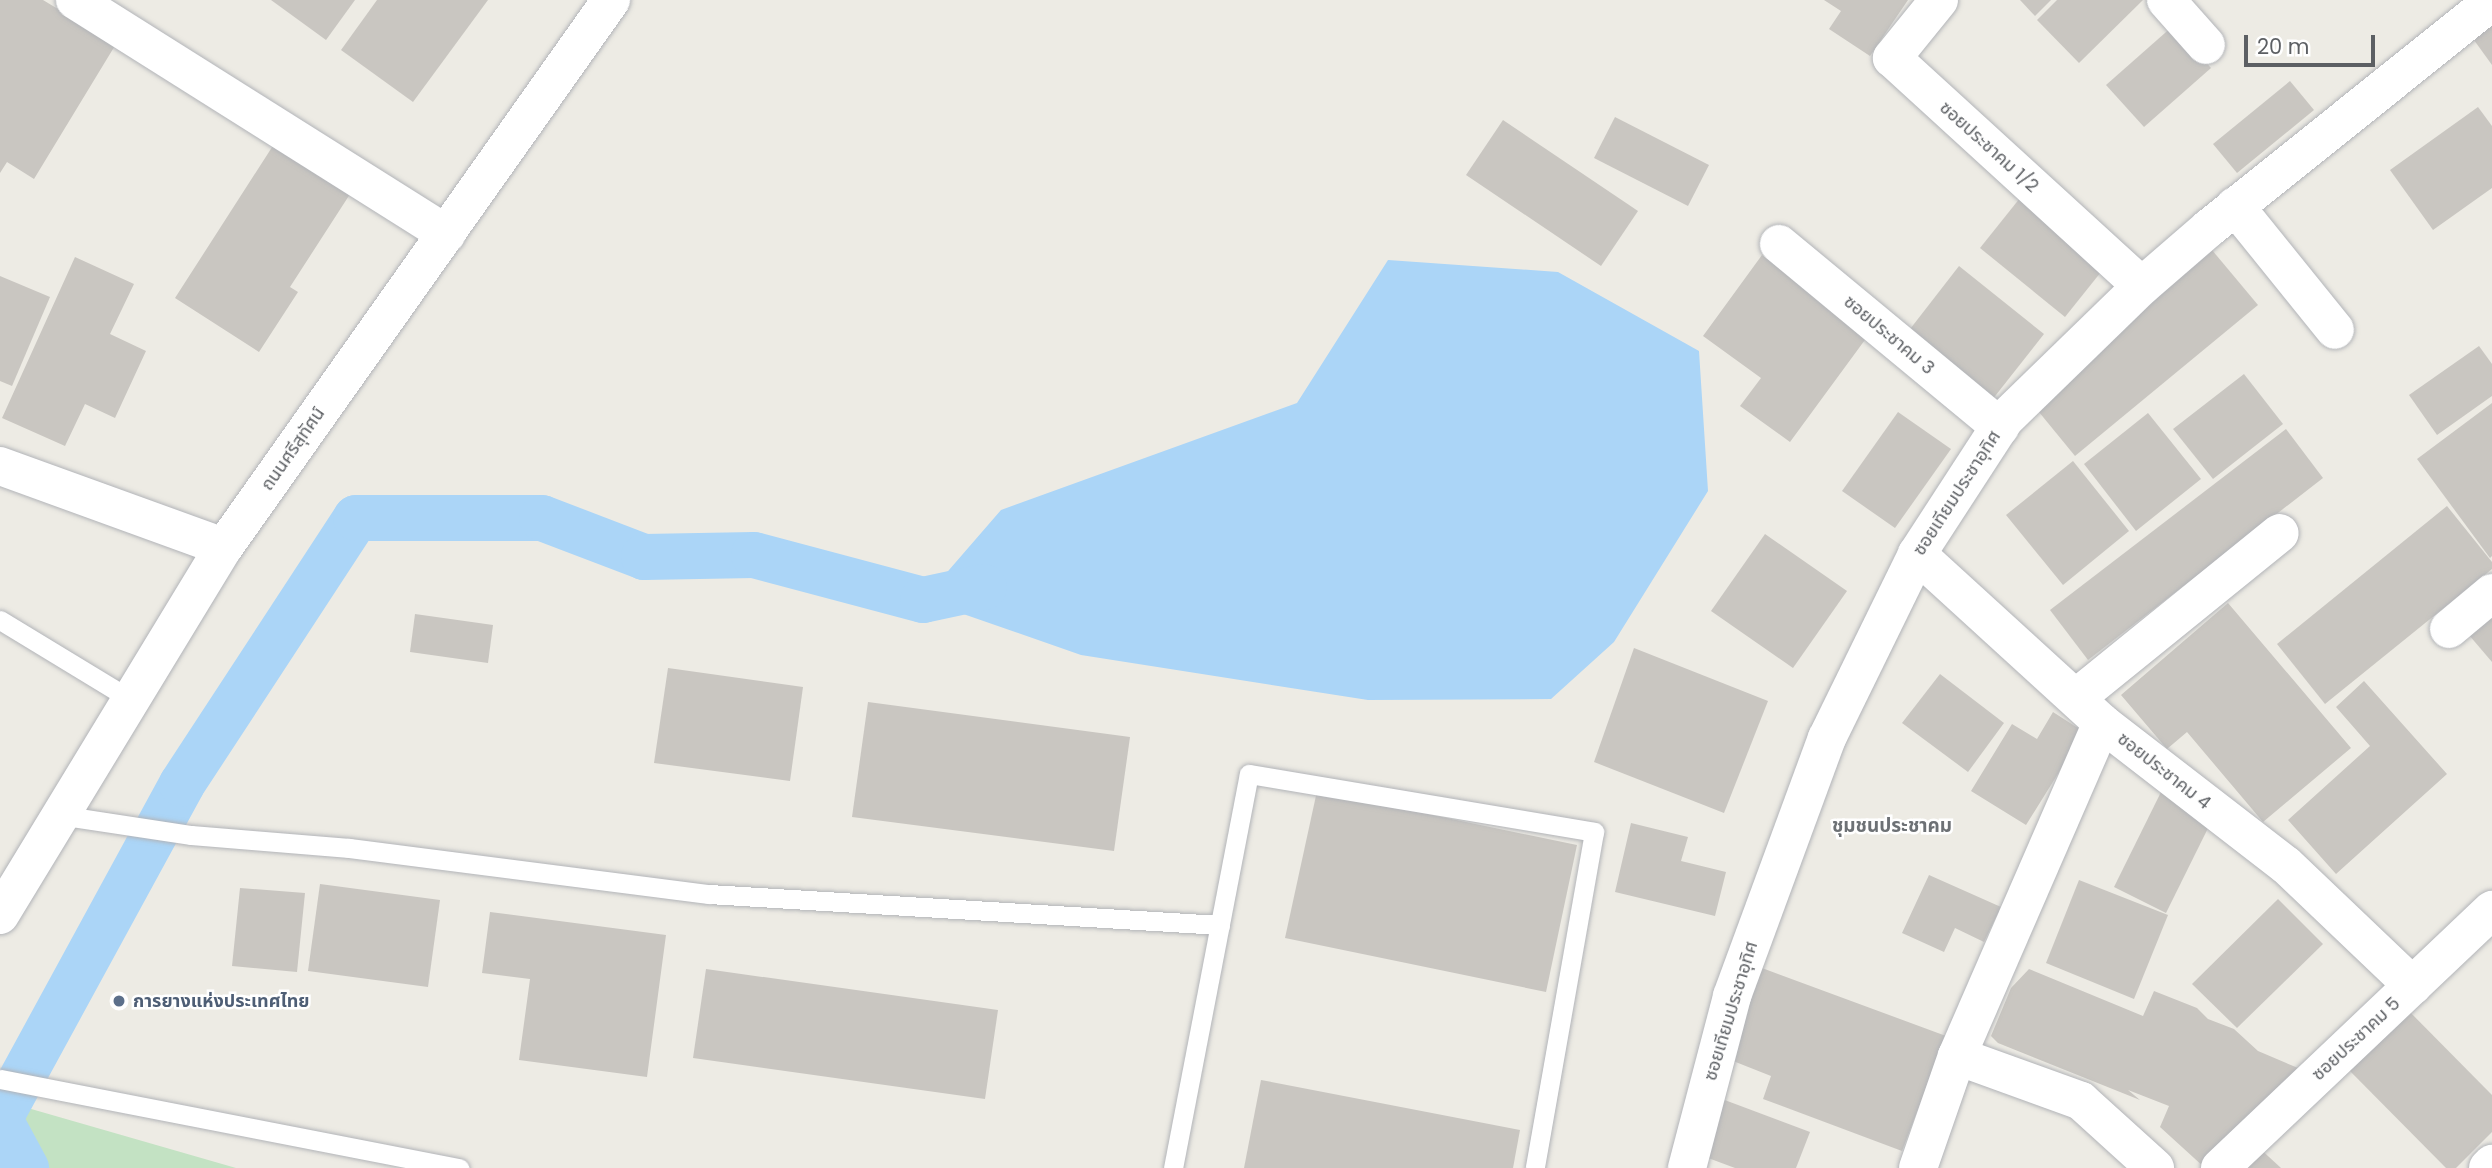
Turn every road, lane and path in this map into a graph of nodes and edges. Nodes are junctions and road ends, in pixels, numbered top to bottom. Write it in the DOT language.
graph roads {
  1 [pos="75,0"];
  2 [pos="611,0"];
  3 [pos="1939,0"];
  4 [pos="2166,0"];
  5 [pos="2492,1"];
  6 [pos="2206,45"];
  7 [pos="2235,206"];
  8 [pos="447,234"];
  9 [pos="1779,244"];
  10 [pos="2142,286"];
  11 [pos="2335,330"];
  12 [pos="2000,427"];
  13 [pos="0,466"];
  14 [pos="2280,533"];
  15 [pos="224,547"];
  16 [pos="1917,554"];
  17 [pos="2492,593"];
  18 [pos="0,620"];
  19 [pos="2449,629"];
  20 [pos="130,699"];
  21 [pos="2089,711"];
  22 [pos="59,815"];
  23 [pos="2492,910"];
  24 [pos="0,915"];
  25 [pos="1220,925"];
  26 [pos="2413,986"];
  27 [pos="1957,1056"];
  28 [pos="0,1079"];
  29 [pos="2492,1164"];
  30 [pos="459,1168"];
  31 [pos="1173,1168"];
  32 [pos="1535,1168"];
  33 [pos="1686,1168"];
  34 [pos="1918,1168"];
  35 [pos="2155,1168"];
  36 [pos="2220,1168"];
  37 [pos="2488,1168"];
  1 -- 8 [label="street"];
  2 -- 8 [label="street, ถนนศรีสุทัศน์"];
  3 -- 10 [label="street, ซอยประชาคม 1/2"];
  4 -- 6 [label="street"];
  5 -- 7 [label="street, ซอยเทียมประชาอุทิศ"];
  7 -- 10 [label="street, ซอยเทียมประชาอุทิศ"];
  7 -- 11 [label="street"];
  8 -- 15 [label="street, ถนนศรีสุทัศน์"];
  9 -- 12 [label="street, ซอยประชาคม 3"];
  10 -- 12 [label="street, ซอยเทียมประชาอุทิศ"];
  12 -- 16 [label="street, ซอยเทียมประชาอุทิศ"];
  13 -- 15 [label="street"];
  14 -- 21 [label="street"];
  15 -- 20 [label="street, ถนนศรีสุทัศน์"];
  16 -- 21 [label="street, ซอยประชาคม 4"];
  16 -- 33 [label="street, ซอยเทียมประชาอุทิศ"];
  17 -- 19 [label="street"];
  18 -- 20 [label="lane"];
  20 -- 22 [label="street, ถนนศรีสุทัศน์"];
  21 -- 26 [label="street, ซอยประชาคม 4"];
  21 -- 27 [label="street"];
  22 -- 24 [label="street, ถนนศรีสุทัศน์"];
  22 -- 25 [label="lane"];
  23 -- 26 [label="street, ซอยประชาคม 5"];
  25 -- 31 [label="lane"];
  25 -- 32 [label="lane"];
  26 -- 36 [label="street, ซอยประชาคม 5"];
  27 -- 34 [label="street"];
  27 -- 35 [label="street"];
  28 -- 30 [label="lane"];
  29 -- 37 [label="street"];
}
